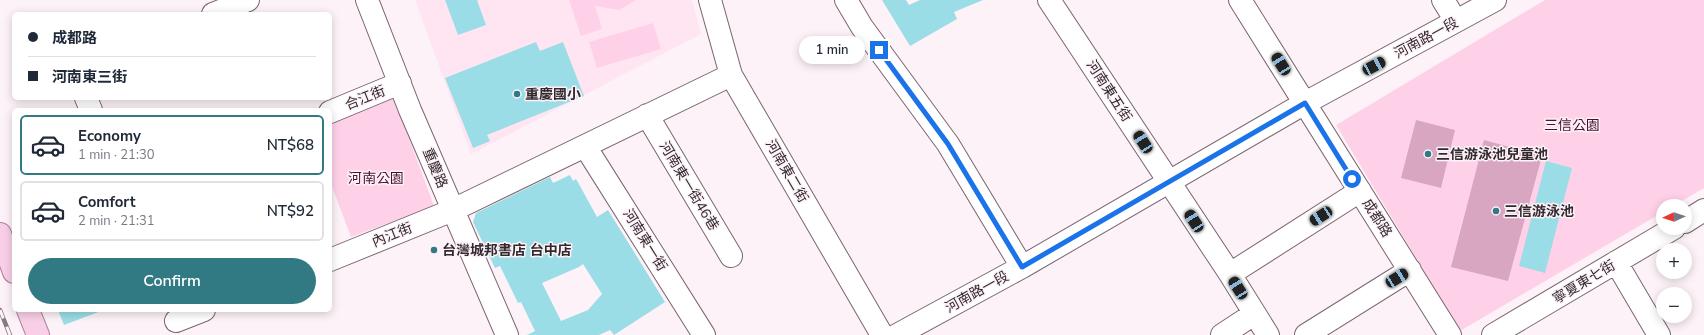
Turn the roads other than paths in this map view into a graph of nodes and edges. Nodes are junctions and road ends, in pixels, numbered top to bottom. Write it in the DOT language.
graph roads {
  1 [pos="248,0"];
  2 [pos="367,0"];
  3 [pos="710,0"];
  4 [pos="846,0"];
  5 [pos="1049,0"];
  6 [pos="1240,0"];
  7 [pos="1443,0"];
  8 [pos="1495,0"];
  9 [pos="218,12"];
  10 [pos="1456,21"];
  11 [pos="731,75"];
  12 [pos="400,83"];
  13 [pos="1305,103"];
  14 [pos="332,111"];
  15 [pos="647,115"];
  16 [pos="585,146"];
  17 [pos="1168,181"];
  18 [pos="1360,191"];
  19 [pos="453,210"];
  20 [pos="1704,210"];
  21 [pos="1692,218"];
  22 [pos="0,234"];
  23 [pos="1662,235"];
  24 [pos="731,256"];
  25 [pos="332,259"];
  26 [pos="1616,262"];
  27 [pos="12,267"];
  28 [pos="1022,267"];
  29 [pos="1410,270"];
  30 [pos="1230,274"];
  31 [pos="29,312"];
  32 [pos="199,312"];
  33 [pos="1254,314"];
  34 [pos="176,322"];
  35 [pos="38,335"];
  36 [pos="507,335"];
  37 [pos="704,335"];
  38 [pos="882,335"];
  39 [pos="898,335"];
  40 [pos="1222,335"];
  41 [pos="1268,335"];
  42 [pos="1306,335"];
  43 [pos="1450,335"];
  44 [pos="1493,335"];
  45 [pos="1659,335"];
  1 -- 9 [label="street"];
  2 -- 12 [label="street, 重慶路"];
  3 -- 11 [label="street, 河南東二街"];
  4 -- 28 [label="street"];
  5 -- 17 [label="street, 河南東五街"];
  6 -- 13 [label="street, 成都路"];
  7 -- 10 [label="street"];
  8 -- 10 [label="street, 河南路一段"];
  10 -- 13 [label="street, 河南路一段"];
  11 -- 15 [label="street"];
  11 -- 38 [label="street, 河南東二街"];
  12 -- 14 [label="street, 合江街"];
  12 -- 19 [label="street, 重慶路"];
  13 -- 17 [label="street, 河南路一段"];
  13 -- 18 [label="street, 成都路"];
  15 -- 16 [label="street"];
  15 -- 24 [label="street, 河南東一街46巷"];
  16 -- 19 [label="street"];
  16 -- 37 [label="street, 河南東一街"];
  17 -- 28 [label="street, 河南路一段"];
  17 -- 30 [label="street, 河南東五街"];
  18 -- 29 [label="street, 成都路"];
  18 -- 30 [label="street"];
  19 -- 25 [label="street, 內江街"];
  19 -- 36 [label="street, 重慶路"];
  20 -- 21 [label="street"];
  22 -- 27 [label="main road"];
  23 -- 26 [label="street, 寧夏東七街"];
  26 -- 44 [label="street, 寧夏東七街"];
  26 -- 45 [label="street"];
  28 -- 39 [label="street, 河南路一段"];
  29 -- 42 [label="street"];
  29 -- 43 [label="street, 成都路"];
  30 -- 33 [label="street, 河南東五街"];
  31 -- 35 [label="main road"];
  32 -- 34 [label="street"];
  33 -- 40 [label="street"];
  33 -- 41 [label="street, 河南東五街"];
}
